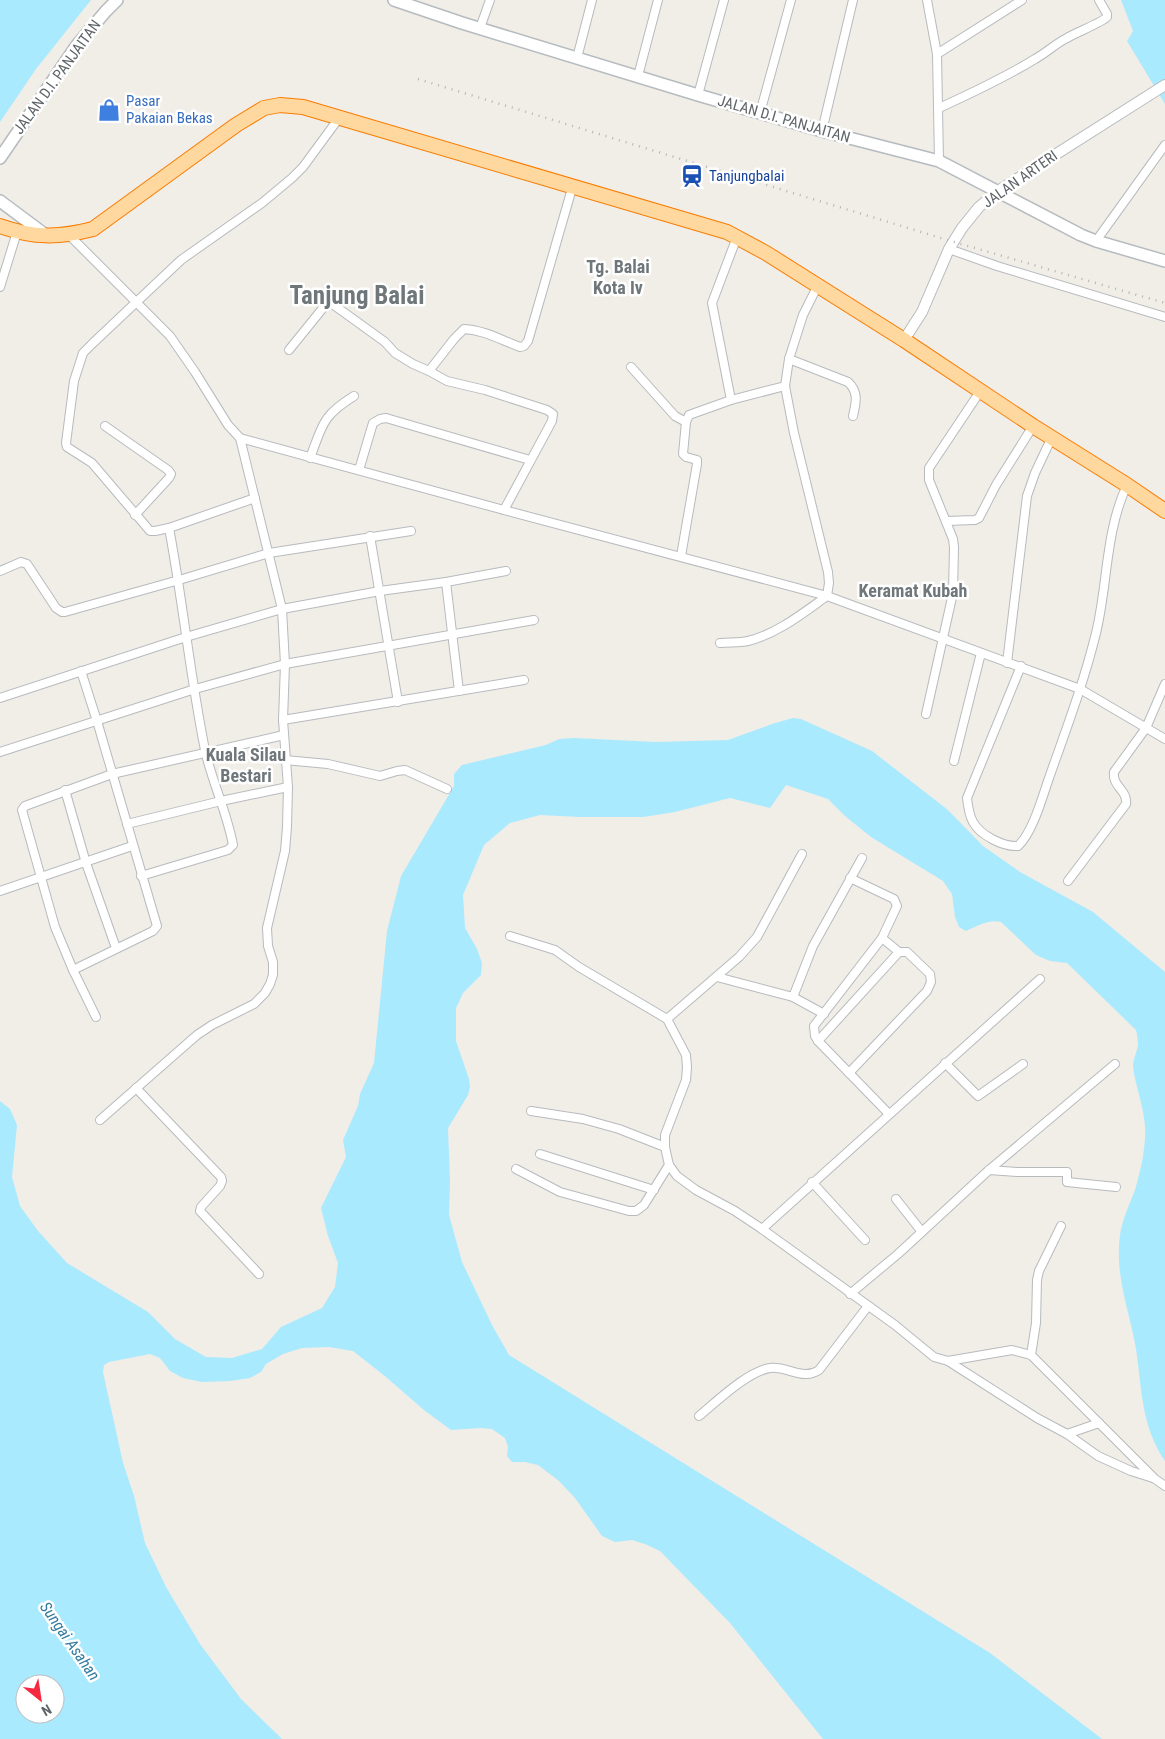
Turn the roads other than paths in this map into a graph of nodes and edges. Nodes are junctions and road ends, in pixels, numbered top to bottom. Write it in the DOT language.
graph roads {
  1 [pos="117,0"];
  2 [pos="394,0"];
  3 [pos="490,0"];
  4 [pos="592,0"];
  5 [pos="658,0"];
  6 [pos="724,0"];
  7 [pos="791,0"];
  8 [pos="853,0"];
  9 [pos="926,0"];
  10 [pos="1022,0"];
  11 [pos="1099,0"];
  12 [pos="480,28"];
  13 [pos="937,54"];
  14 [pos="578,58"];
  15 [pos="638,76"];
  16 [pos="1165,85"];
  17 [pos="698,95"];
  18 [pos="939,108"];
  19 [pos="760,113"];
  20 [pos="339,118"];
  21 [pos="822,131"];
  22 [pos="1165,145"];
  23 [pos="0,158"];
  24 [pos="939,161"];
  25 [pos="573,185"];
  26 [pos="998,191"];
  27 [pos="0,201"];
  28 [pos="0,226"];
  29 [pos="18,232"];
  30 [pos="69,235"];
  31 [pos="47,236"];
  32 [pos="737,236"];
  33 [pos="1096,241"];
  34 [pos="949,249"];
  35 [pos="1165,261"];
  36 [pos="0,287"];
  37 [pos="817,287"];
  38 [pos="136,302"];
  39 [pos="1165,317"];
  40 [pos="904,340"];
  41 [pos="289,350"];
  42 [pos="789,358"];
  43 [pos="631,367"];
  44 [pos="429,371"];
  45 [pos="785,386"];
  46 [pos="981,390"];
  47 [pos="354,396"];
  48 [pos="731,400"];
  49 [pos="853,416"];
  50 [pos="686,422"];
  51 [pos="104,426"];
  52 [pos="1033,426"];
  53 [pos="1052,437"];
  54 [pos="240,438"];
  55 [pos="310,458"];
  56 [pos="530,460"];
  57 [pos="359,470"];
  58 [pos="1127,485"];
  59 [pos="255,498"];
  60 [pos="504,510"];
  61 [pos="1165,512"];
  62 [pos="135,515"];
  63 [pos="946,522"];
  64 [pos="169,528"];
  65 [pos="411,530"];
  66 [pos="370,536"];
  67 [pos="269,553"];
  68 [pos="681,556"];
  69 [pos="0,571"];
  70 [pos="506,571"];
  71 [pos="179,580"];
  72 [pos="446,582"];
  73 [pos="380,591"];
  74 [pos="827,596"];
  75 [pos="282,609"];
  76 [pos="534,620"];
  77 [pos="452,635"];
  78 [pos="186,637"];
  79 [pos="944,639"];
  80 [pos="720,643"];
  81 [pos="389,645"];
  82 [pos="981,653"];
  83 [pos="1007,663"];
  84 [pos="285,664"];
  85 [pos="1022,666"];
  86 [pos="80,671"];
  87 [pos="524,680"];
  88 [pos="1165,684"];
  89 [pos="195,689"];
  90 [pos="1080,689"];
  91 [pos="459,692"];
  92 [pos="0,698"];
  93 [pos="398,702"];
  94 [pos="926,714"];
  95 [pos="283,720"];
  96 [pos="97,721"];
  97 [pos="1146,728"];
  98 [pos="284,735"];
  99 [pos="1165,739"];
  100 [pos="0,752"];
  101 [pos="206,752"];
  102 [pos="285,760"];
  103 [pos="954,761"];
  104 [pos="112,774"];
  105 [pos="288,788"];
  106 [pos="447,789"];
  107 [pos="65,790"];
  108 [pos="221,801"];
  109 [pos="126,824"];
  110 [pos="132,846"];
  111 [pos="802,854"];
  112 [pos="862,858"];
  113 [pos="86,863"];
  114 [pos="141,876"];
  115 [pos="850,878"];
  116 [pos="40,879"];
  117 [pos="1068,881"];
  118 [pos="0,891"];
  119 [pos="510,936"];
  120 [pos="882,938"];
  121 [pos="116,948"];
  122 [pos="899,952"];
  123 [pos="73,970"];
  124 [pos="717,977"];
  125 [pos="1040,979"];
  126 [pos="793,997"];
  127 [pos="824,1014"];
  128 [pos="96,1017"];
  129 [pos="667,1020"];
  130 [pos="818,1041"];
  131 [pos="945,1063"];
  132 [pos="1023,1064"];
  133 [pos="1115,1064"];
  134 [pos="849,1073"];
  135 [pos="136,1088"];
  136 [pos="531,1110"];
  137 [pos="889,1114"];
  138 [pos="100,1120"];
  139 [pos="664,1147"];
  140 [pos="540,1154"];
  141 [pos="669,1165"];
  142 [pos="516,1169"];
  143 [pos="989,1170"];
  144 [pos="812,1182"];
  145 [pos="1116,1187"];
  146 [pos="654,1190"];
  147 [pos="896,1199"];
  148 [pos="1061,1226"];
  149 [pos="762,1228"];
  150 [pos="922,1232"];
  151 [pos="865,1240"];
  152 [pos="259,1274"];
  153 [pos="850,1294"];
  154 [pos="868,1306"];
  155 [pos="1031,1355"];
  156 [pos="948,1361"];
  157 [pos="699,1416"];
  158 [pos="1098,1423"];
  159 [pos="1067,1434"];
  160 [pos="1155,1479"];
  161 [pos="1165,1486"];
  1 -- 23 [label="main road, JALAN D.I. PANJAITAN"];
  2 -- 12 [label="main road, JALAN D.I. PANJAITAN"];
  3 -- 12 [label="street"];
  4 -- 14 [label="street"];
  5 -- 15 [label="street"];
  6 -- 17 [label="street"];
  7 -- 19 [label="street"];
  8 -- 21 [label="street"];
  9 -- 13 [label="street"];
  10 -- 13 [label="street"];
  11 -- 18 [label="street"];
  12 -- 14 [label="main road, JALAN D.I. PANJAITAN"];
  13 -- 18 [label="street"];
  14 -- 15 [label="main road, JALAN D.I. PANJAITAN"];
  15 -- 17 [label="main road, JALAN D.I. PANJAITAN"];
  16 -- 26 [label="street, JALAN ARTERI"];
  17 -- 19 [label="main road, JALAN D.I. PANJAITAN"];
  18 -- 24 [label="street"];
  19 -- 21 [label="main road, JALAN D.I. PANJAITAN"];
  20 -- 25 [label="highway"];
  20 -- 30 [label="highway"];
  20 -- 38 [label="street"];
  21 -- 24 [label="main road, JALAN D.I. PANJAITAN"];
  22 -- 33 [label="street"];
  24 -- 26 [label="main road, JALAN D.I. PANJAITAN"];
  25 -- 32 [label="highway"];
  25 -- 44 [label="street"];
  26 -- 33 [label="main road, JALAN D.I. PANJAITAN"];
  26 -- 34 [label="street, JALAN ARTERI"];
  27 -- 31 [label="main road"];
  28 -- 29 [label="highway"];
  29 -- 31 [label="highway"];
  29 -- 36 [label="street"];
  30 -- 31 [label="highway"];
  30 -- 38 [label="street"];
  32 -- 37 [label="highway"];
  32 -- 48 [label="street"];
  33 -- 35 [label="main road, JALAN D.I. PANJAITAN"];
  34 -- 39 [label="street"];
  34 -- 40 [label="street, JALAN ARTERI"];
  37 -- 40 [label="highway"];
  37 -- 42 [label="street"];
  38 -- 54 [label="street"];
  38 -- 62 [label="street"];
  40 -- 46 [label="highway"];
  41 -- 44 [label="street"];
  42 -- 45 [label="street"];
  42 -- 49 [label="street"];
  43 -- 50 [label="street"];
  44 -- 56 [label="street"];
  45 -- 48 [label="street"];
  45 -- 74 [label="street"];
  46 -- 52 [label="highway"];
  46 -- 63 [label="street"];
  47 -- 55 [label="street"];
  48 -- 50 [label="street"];
  50 -- 68 [label="street"];
  51 -- 62 [label="street"];
  52 -- 53 [label="highway"];
  52 -- 63 [label="street"];
  53 -- 58 [label="highway"];
  53 -- 83 [label="street"];
  54 -- 55 [label="street"];
  54 -- 59 [label="street"];
  55 -- 57 [label="street"];
  56 -- 57 [label="street"];
  56 -- 60 [label="street"];
  57 -- 60 [label="street"];
  58 -- 61 [label="highway"];
  58 -- 90 [label="street"];
  59 -- 64 [label="street"];
  59 -- 67 [label="street"];
  60 -- 68 [label="street"];
  62 -- 64 [label="street"];
  63 -- 79 [label="street"];
  64 -- 71 [label="street"];
  65 -- 66 [label="street"];
  66 -- 67 [label="street"];
  66 -- 73 [label="street"];
  67 -- 71 [label="street"];
  67 -- 75 [label="street"];
  68 -- 74 [label="street"];
  69 -- 71 [label="street"];
  70 -- 72 [label="street"];
  71 -- 78 [label="street"];
  72 -- 73 [label="street"];
  72 -- 77 [label="street"];
  73 -- 75 [label="street"];
  73 -- 81 [label="street"];
  74 -- 79 [label="street"];
  74 -- 80 [label="street"];
  75 -- 78 [label="street"];
  75 -- 84 [label="street"];
  76 -- 77 [label="street"];
  77 -- 81 [label="street"];
  77 -- 91 [label="street"];
  78 -- 86 [label="street"];
  78 -- 89 [label="street"];
  79 -- 82 [label="street"];
  79 -- 94 [label="street"];
  81 -- 84 [label="street"];
  81 -- 93 [label="street"];
  82 -- 83 [label="street"];
  82 -- 103 [label="street"];
  83 -- 85 [label="street"];
  84 -- 89 [label="street"];
  84 -- 95 [label="street"];
  85 -- 90 [label="street"];
  85 -- 90 [label="street"];
  86 -- 92 [label="street"];
  86 -- 96 [label="street"];
  87 -- 91 [label="street"];
  88 -- 97 [label="street"];
  89 -- 96 [label="street"];
  89 -- 101 [label="street"];
  90 -- 97 [label="street"];
  91 -- 93 [label="street"];
  93 -- 95 [label="street"];
  95 -- 98 [label="street"];
  96 -- 100 [label="street"];
  96 -- 104 [label="street"];
  97 -- 99 [label="street"];
  97 -- 117 [label="street"];
  98 -- 101 [label="street"];
  98 -- 102 [label="street"];
  101 -- 104 [label="street"];
  101 -- 108 [label="street"];
  102 -- 105 [label="street"];
  102 -- 106 [label="street"];
  104 -- 107 [label="street"];
  104 -- 109 [label="street"];
  105 -- 108 [label="street"];
  105 -- 135 [label="street"];
  107 -- 113 [label="street"];
  107 -- 116 [label="street"];
  108 -- 109 [label="street"];
  108 -- 114 [label="street"];
  109 -- 110 [label="street"];
  110 -- 113 [label="street"];
  110 -- 114 [label="street"];
  111 -- 124 [label="street"];
  112 -- 115 [label="street"];
  113 -- 116 [label="street"];
  113 -- 121 [label="street"];
  114 -- 121 [label="street"];
  115 -- 120 [label="street"];
  115 -- 126 [label="street"];
  116 -- 118 [label="street"];
  116 -- 123 [label="street"];
  119 -- 129 [label="street"];
  120 -- 122 [label="street"];
  120 -- 127 [label="street"];
  121 -- 123 [label="street"];
  122 -- 130 [label="street"];
  122 -- 134 [label="street"];
  123 -- 128 [label="street"];
  124 -- 126 [label="street"];
  124 -- 129 [label="street"];
  125 -- 131 [label="street"];
  126 -- 127 [label="street"];
  127 -- 130 [label="street"];
  129 -- 139 [label="street"];
  130 -- 134 [label="street"];
  131 -- 132 [label="street"];
  131 -- 137 [label="street"];
  133 -- 143 [label="street"];
  134 -- 137 [label="street"];
  135 -- 138 [label="street"];
  135 -- 152 [label="street"];
  136 -- 139 [label="street"];
  137 -- 144 [label="street"];
  139 -- 141 [label="street"];
  140 -- 146 [label="street"];
  141 -- 146 [label="street"];
  141 -- 149 [label="street"];
  142 -- 146 [label="street"];
  143 -- 145 [label="street"];
  143 -- 150 [label="street"];
  144 -- 149 [label="street"];
  144 -- 151 [label="street"];
  147 -- 150 [label="street"];
  148 -- 155 [label="street"];
  149 -- 153 [label="street"];
  150 -- 153 [label="street"];
  153 -- 154 [label="street"];
  154 -- 156 [label="street"];
  154 -- 157 [label="street"];
  155 -- 156 [label="street"];
  155 -- 158 [label="street"];
  156 -- 159 [label="street"];
  158 -- 159 [label="street"];
  158 -- 160 [label="street"];
  159 -- 160 [label="street"];
  160 -- 161 [label="street"];
}
